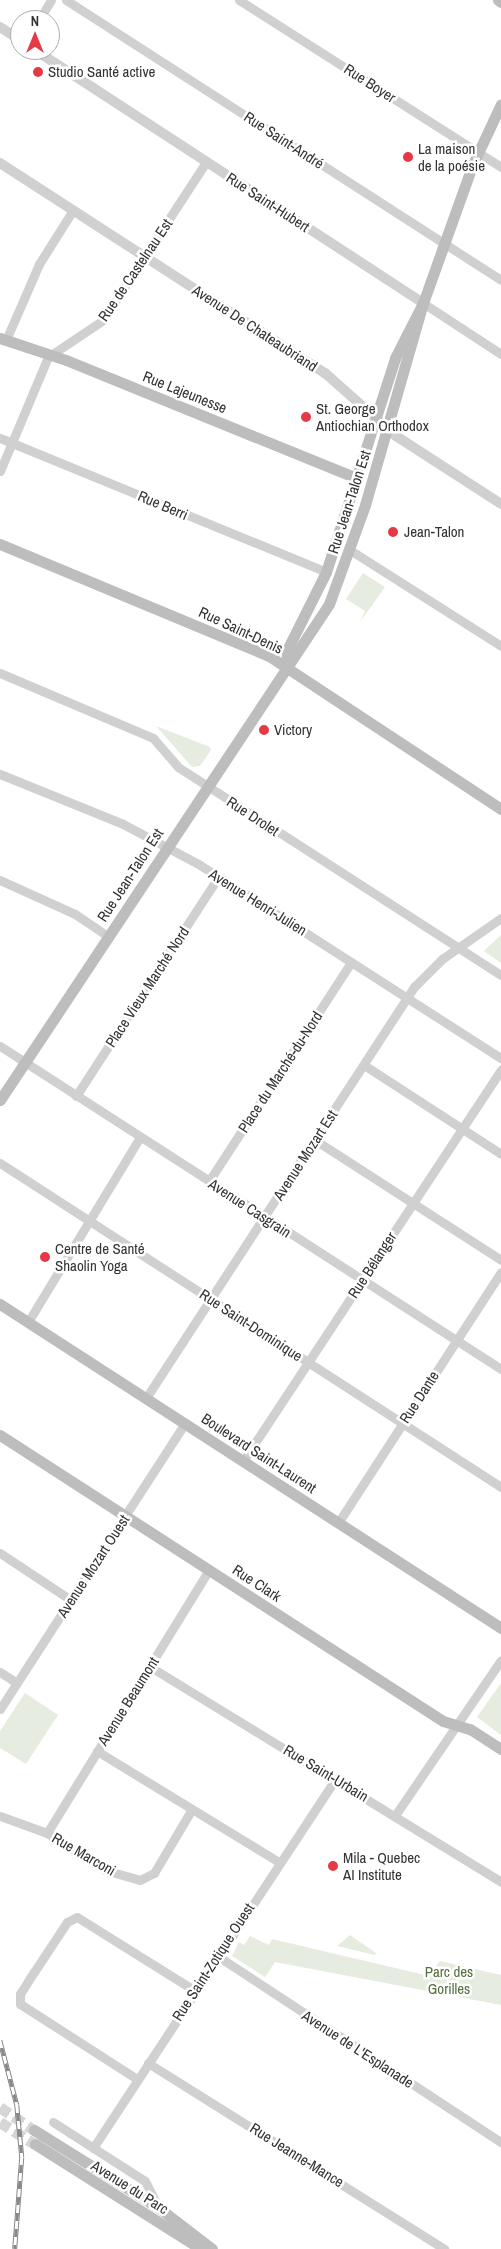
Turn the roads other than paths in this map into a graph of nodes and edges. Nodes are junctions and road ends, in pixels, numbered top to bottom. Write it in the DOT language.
graph roads {
  1 [pos="66,0"];
  2 [pos="239,0"];
  3 [pos="50,60"];
  4 [pos="501,104"];
  5 [pos="478,152"];
  6 [pos="206,162"];
  7 [pos="0,163"];
  8 [pos="501,167"];
  9 [pos="73,210"];
  10 [pos="444,244"];
  11 [pos="145,256"];
  12 [pos="501,280"];
  13 [pos="423,304"];
  14 [pos="3,339"];
  15 [pos="501,354"];
  16 [pos="48,357"];
  17 [pos="376,415"];
  18 [pos="388,428"];
  19 [pos="0,438"];
  20 [pos="12,443"];
  21 [pos="0,471"];
  22 [pos="357,478"];
  23 [pos="501,504"];
  24 [pos="0,544"];
  25 [pos="350,550"];
  26 [pos="326,572"];
  27 [pos="501,646"];
  28 [pos="284,667"];
  29 [pos="0,673"];
  30 [pos="0,774"];
  31 [pos="207,786"];
  32 [pos="501,809"];
  33 [pos="166,848"];
  34 [pos="218,877"];
  35 [pos="0,880"];
  36 [pos="501,918"];
  37 [pos="108,936"];
  38 [pos="459,948"];
  39 [pos="351,962"];
  40 [pos="501,975"];
  41 [pos="407,998"];
  42 [pos="0,1046"];
  43 [pos="501,1058"];
  44 [pos="24,1063"];
  45 [pos="364,1065"];
  46 [pos="501,1068"];
  47 [pos="76,1096"];
  48 [pos="0,1100"];
  49 [pos="462,1128"];
  50 [pos="140,1137"];
  51 [pos="315,1140"];
  52 [pos="501,1154"];
  53 [pos="0,1163"];
  54 [pos="209,1181"];
  55 [pos="413,1203"];
  56 [pos="265,1217"];
  57 [pos="90,1221"];
  58 [pos="501,1260"];
  59 [pos="501,1272"];
  60 [pos="362,1280"];
  61 [pos="211,1299"];
  62 [pos="0,1304"];
  63 [pos="28,1322"];
  64 [pos="457,1340"];
  65 [pos="308,1362"];
  66 [pos="501,1369"];
  67 [pos="146,1398"];
  68 [pos="185,1423"];
  69 [pos="402,1424"];
  70 [pos="0,1435"];
  71 [pos="243,1461"];
  72 [pos="501,1486"];
  73 [pos="125,1516"];
  74 [pos="338,1522"];
  75 [pos="0,1554"];
  76 [pos="209,1570"];
  77 [pos="71,1600"];
  78 [pos="501,1628"];
  79 [pos="501,1660"];
  80 [pos="149,1666"];
  81 [pos="0,1672"];
  82 [pos="17,1683"];
  83 [pos="0,1709"];
  84 [pos="457,1725"];
  85 [pos="501,1749"];
  86 [pos="97,1751"];
  87 [pos="336,1778"];
  88 [pos="192,1809"];
  89 [pos="396,1814"];
  90 [pos="0,1816"];
  91 [pos="46,1833"];
  92 [pos="279,1862"];
  93 [pos="501,1882"];
  94 [pos="216,1956"];
  95 [pos="194,1990"];
  96 [pos="148,2063"];
  97 [pos="137,2079"];
  98 [pos="52,2122"];
  99 [pos="34,2130"];
  100 [pos="501,2142"];
  101 [pos="35,2144"];
  102 [pos="93,2148"];
  103 [pos="159,2208"];
  104 [pos="211,2249"];
  105 [pos="445,2249"];
  1 -- 10 [label="street, Rue Saint-André"];
  2 -- 5 [label="street, Rue Boyer"];
  3 -- 6 [label="street, Rue Saint-Hubert"];
  4 -- 5 [label="main road, Rue Jean-Talon Est"];
  5 -- 8 [label="street, Rue Boyer"];
  5 -- 10 [label="main road, Rue Jean-Talon Est"];
  6 -- 11 [label="street, Rue de Castelnau Est"];
  6 -- 13 [label="street, Rue Saint-Hubert"];
  7 -- 9 [label="street, Avenue De Chateaubriand"];
  9 -- 11 [label="street, Avenue De Chateaubriand"];
  9 -- 14 [label="street"];
  10 -- 12 [label="street, Rue Saint-André"];
  10 -- 13 [label="main road, Rue Jean-Talon Est"];
  11 -- 16 [label="street, Rue de Castelnau Est"];
  11 -- 17 [label="street, Avenue De Chateaubriand"];
  13 -- 15 [label="street, Rue Saint-Hubert"];
  13 -- 17 [label="main road, Rue Jean-Talon Est"];
  13 -- 18 [label="main road, Rue Jean-Talon Est"];
  14 -- 16 [label="main road, Rue Lajeunesse"];
  16 -- 20 [label="street"];
  16 -- 22 [label="main road, Rue Lajeunesse"];
  17 -- 18 [label="street, Avenue De Chateaubriand"];
  17 -- 22 [label="main road, Rue Jean-Talon Est"];
  18 -- 23 [label="street, Avenue De Chateaubriand"];
  18 -- 25 [label="main road, Rue Jean-Talon Est"];
  19 -- 20 [label="street, Rue Berri"];
  20 -- 21 [label="street"];
  20 -- 26 [label="street, Rue Berri"];
  22 -- 26 [label="main road, Rue Jean-Talon Est"];
  24 -- 28 [label="main road, Rue Saint-Denis"];
  25 -- 27 [label="street"];
  25 -- 28 [label="main road, Rue Jean-Talon Est"];
  26 -- 28 [label="main road, Rue Jean-Talon Est"];
  28 -- 31 [label="main road, Rue Jean-Talon Est"];
  28 -- 32 [label="main road, Rue Saint-Denis"];
  29 -- 31 [label="street, Rue Drolet"];
  30 -- 33 [label="street, Avenue Henri-Julien"];
  31 -- 33 [label="main road, Rue Jean-Talon Est"];
  31 -- 38 [label="street, Rue Drolet"];
  33 -- 34 [label="street, Avenue Henri-Julien"];
  33 -- 37 [label="main road, Rue Jean-Talon Est"];
  34 -- 39 [label="street, Avenue Henri-Julien"];
  34 -- 47 [label="street, Place Vieux Marché Nord"];
  35 -- 37 [label="street"];
  36 -- 38 [label="street"];
  37 -- 44 [label="main road, Rue Jean-Talon Est"];
  38 -- 40 [label="street, Rue Drolet"];
  38 -- 41 [label="street, Avenue Mozart Est"];
  39 -- 41 [label="street, Avenue Henri-Julien"];
  39 -- 54 [label="street, Place du Marché-du-Nord"];
  41 -- 43 [label="street, Avenue Henri-Julien"];
  41 -- 45 [label="street, Avenue Mozart Est"];
  42 -- 44 [label="street, Avenue Casgrain"];
  44 -- 47 [label="street, Avenue Casgrain"];
  44 -- 48 [label="main road, Rue Jean-Talon Est"];
  45 -- 49 [label="street"];
  45 -- 51 [label="street, Avenue Mozart Est"];
  46 -- 49 [label="street, Rue Bélanger"];
  47 -- 50 [label="street, Avenue Casgrain"];
  49 -- 52 [label="street"];
  49 -- 55 [label="street, Rue Bélanger"];
  50 -- 54 [label="street, Avenue Casgrain"];
  50 -- 57 [label="street"];
  51 -- 55 [label="street"];
  51 -- 56 [label="street, Avenue Mozart Est"];
  53 -- 57 [label="street, Rue Saint-Dominique"];
  54 -- 56 [label="street, Avenue Casgrain"];
  55 -- 58 [label="street"];
  55 -- 60 [label="street, Rue Bélanger"];
  56 -- 60 [label="street, Avenue Casgrain"];
  56 -- 61 [label="street, Avenue Mozart Est"];
  57 -- 61 [label="street, Rue Saint-Dominique"];
  57 -- 63 [label="street"];
  59 -- 64 [label="street, Rue Dante"];
  60 -- 64 [label="street, Avenue Casgrain"];
  60 -- 65 [label="street, Rue Bélanger"];
  61 -- 65 [label="street, Rue Saint-Dominique"];
  61 -- 67 [label="street, Avenue Mozart Est"];
  62 -- 63 [label="main road, Boulevard Saint-Laurent"];
  63 -- 67 [label="main road, Boulevard Saint-Laurent"];
  64 -- 66 [label="street, Avenue Casgrain"];
  64 -- 69 [label="street, Rue Dante"];
  65 -- 69 [label="street, Rue Saint-Dominique"];
  65 -- 71 [label="street, Rue Bélanger"];
  67 -- 68 [label="main road, Boulevard Saint-Laurent"];
  68 -- 71 [label="main road, Boulevard Saint-Laurent"];
  68 -- 73 [label="street, Avenue Mozart Ouest"];
  69 -- 72 [label="street, Rue Saint-Dominique"];
  69 -- 74 [label="street, Rue Dante"];
  70 -- 73 [label="main road, Rue Clark"];
  71 -- 74 [label="main road, Boulevard Saint-Laurent"];
  73 -- 76 [label="main road, Rue Clark"];
  73 -- 77 [label="street, Avenue Mozart Ouest"];
  74 -- 78 [label="main road, Boulevard Saint-Laurent"];
  75 -- 77 [label="street"];
  76 -- 80 [label="street, Avenue Beaumont"];
  76 -- 84 [label="main road, Rue Clark"];
  77 -- 82 [label="street, Avenue Mozart Ouest"];
  79 -- 84 [label="street"];
  80 -- 86 [label="street, Avenue Beaumont"];
  80 -- 87 [label="street, Rue Saint-Urbain"];
  81 -- 82 [label="street"];
  82 -- 83 [label="street, Avenue Mozart Ouest"];
  84 -- 85 [label="main road, Rue Clark"];
  84 -- 89 [label="street"];
  86 -- 88 [label="street"];
  86 -- 91 [label="street, Avenue Beaumont"];
  87 -- 89 [label="street, Rue Saint-Urbain"];
  87 -- 92 [label="street, Rue Saint-Zotique Ouest"];
  88 -- 91 [label="street, Rue Marconi"];
  88 -- 92 [label="street"];
  89 -- 93 [label="street, Rue Saint-Urbain"];
  90 -- 91 [label="street, Rue Marconi"];
  92 -- 94 [label="street, Rue Saint-Zotique Ouest"];
  94 -- 95 [label="street, Rue Saint-Zotique Ouest"];
  94 -- 100 [label="street, Avenue de L'Esplanade"];
  95 -- 96 [label="street, Rue Saint-Zotique Ouest"];
  95 -- 97 [label="street"];
  96 -- 97 [label="street, Rue Saint-Zotique Ouest"];
  96 -- 105 [label="street, Rue Jeanne-Mance"];
  97 -- 102 [label="street, Rue Saint-Zotique Ouest"];
  98 -- 102 [label="street, Avenue du Parc"];
  99 -- 103 [label="main road, Avenue du Parc"];
  101 -- 104 [label="main road, Avenue du Parc"];
  102 -- 103 [label="street, Avenue du Parc"];
  103 -- 104 [label="main road, Avenue du Parc"];
}
